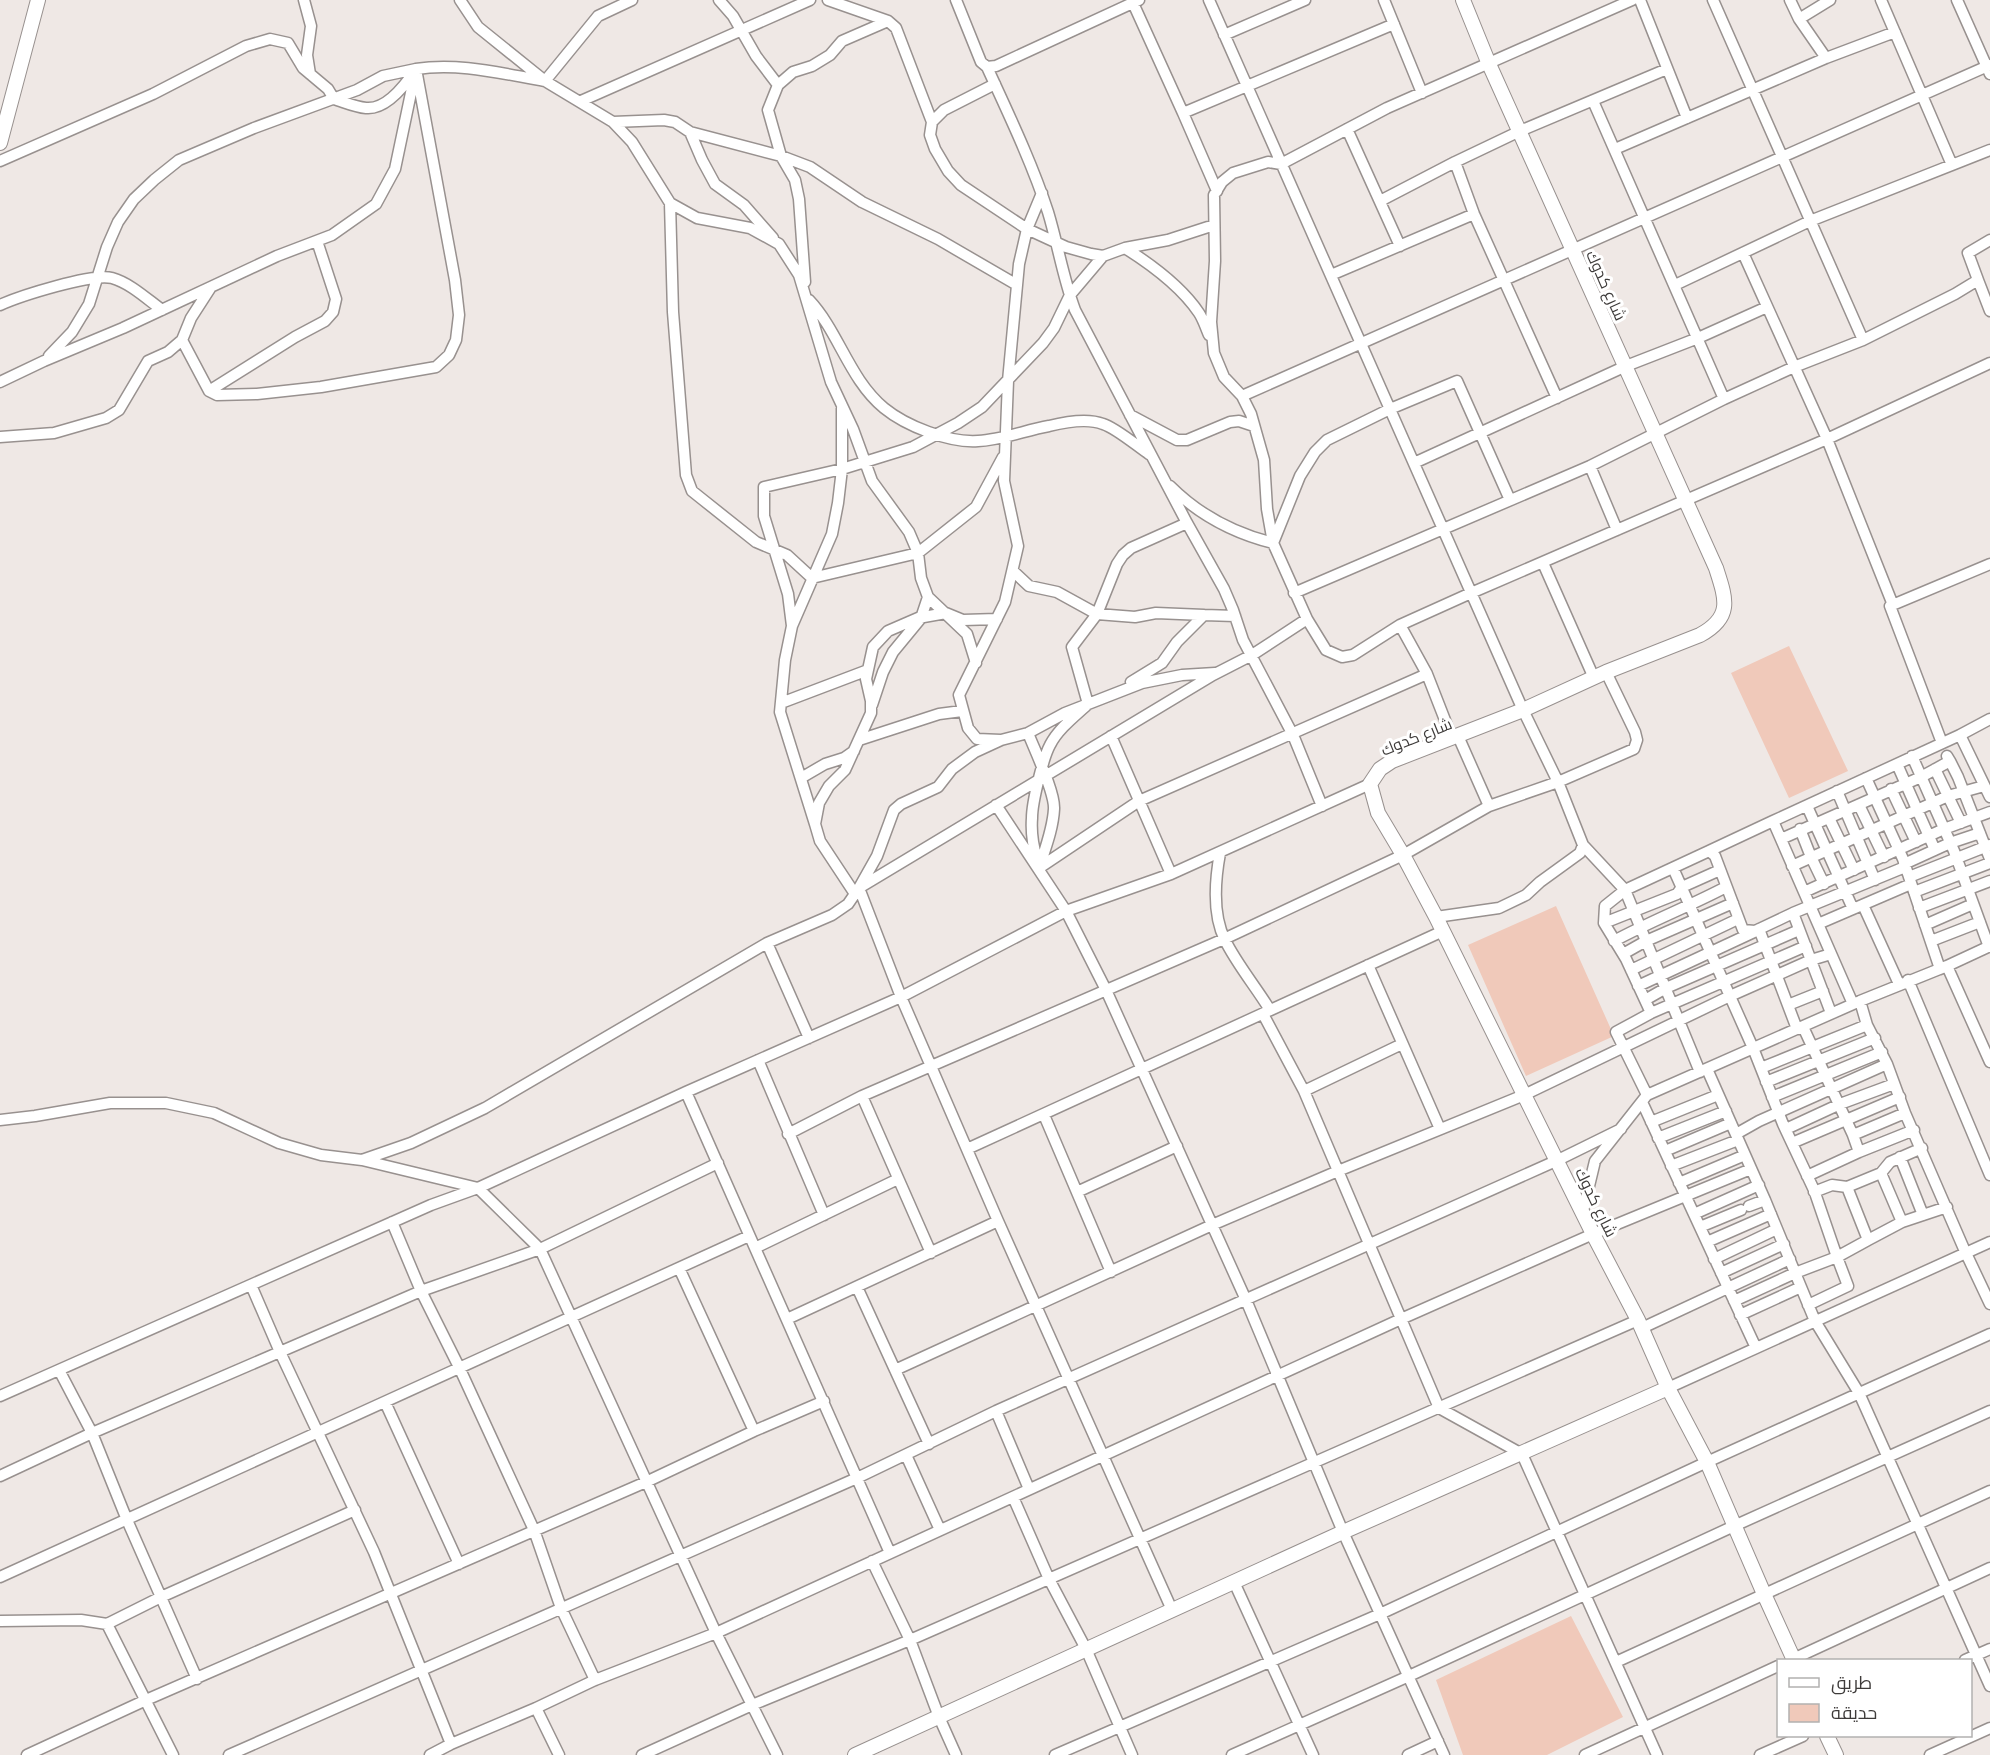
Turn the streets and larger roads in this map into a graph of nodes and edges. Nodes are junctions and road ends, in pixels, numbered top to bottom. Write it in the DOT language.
graph roads {
  1 [pos="38,0"];
  2 [pos="304,0"];
  3 [pos="460,0"];
  4 [pos="632,0"];
  5 [pos="719,0"];
  6 [pos="810,0"];
  7 [pos="828,0"];
  8 [pos="956,0"];
  9 [pos="1209,0"];
  10 [pos="1305,0"];
  11 [pos="1384,0"];
  12 [pos="1462,0"];
  13 [pos="1632,0"];
  14 [pos="1640,0"];
  15 [pos="1713,0"];
  16 [pos="1790,0"];
  17 [pos="1830,0"];
  18 [pos="1881,0"];
  19 [pos="1956,0"];
  20 [pos="1136,1"];
  21 [pos="1798,19"];
  22 [pos="888,21"];
  23 [pos="1394,24"];
  24 [pos="741,30"];
  25 [pos="1895,32"];
  26 [pos="1224,35"];
  27 [pos="1826,58"];
  28 [pos="1489,64"];
  29 [pos="987,68"];
  30 [pos="1989,68"];
  31 [pos="416,69"];
  32 [pos="1667,69"];
  33 [pos="310,74"];
  34 [pos="545,81"];
  35 [pos="995,84"];
  36 [pos="777,85"];
  37 [pos="1247,85"];
  38 [pos="1752,89"];
  39 [pos="1422,93"];
  40 [pos="1923,94"];
  41 [pos="334,99"];
  42 [pos="581,101"];
  43 [pos="1593,101"];
  44 [pos="1183,113"];
  45 [pos="1687,118"];
  46 [pos="613,122"];
  47 [pos="932,122"];
  48 [pos="1347,129"];
  49 [pos="1521,131"];
  50 [pos="690,132"];
  51 [pos="0,143"];
  52 [pos="1615,149"];
  53 [pos="1990,150"];
  54 [pos="781,156"];
  55 [pos="1782,157"];
  56 [pos="0,161"];
  57 [pos="1455,162"];
  58 [pos="1281,164"];
  59 [pos="1952,165"];
  60 [pos="1217,191"];
  61 [pos="1042,194"];
  62 [pos="1380,201"];
  63 [pos="670,203"];
  64 [pos="1474,214"];
  65 [pos="1646,218"];
  66 [pos="1810,221"];
  67 [pos="1214,227"];
  68 [pos="1027,229"];
  69 [pos="1990,240"];
  70 [pos="317,241"];
  71 [pos="1056,242"];
  72 [pos="779,244"];
  73 [pos="1400,246"];
  74 [pos="1125,248"];
  75 [pos="1574,250"];
  76 [pos="1743,253"];
  77 [pos="1103,256"];
  78 [pos="1331,275"];
  79 [pos="99,277"];
  80 [pos="1505,280"];
  81 [pos="1978,280"];
  82 [pos="1017,285"];
  83 [pos="1675,285"];
  84 [pos="211,287"];
  85 [pos="1070,295"];
  86 [pos="806,297"];
  87 [pos="0,305"];
  88 [pos="1767,307"];
  89 [pos="162,310"];
  90 [pos="1990,311"];
  91 [pos="1698,338"];
  92 [pos="182,340"];
  93 [pos="1863,340"];
  94 [pos="1361,344"];
  95 [pos="1214,353"];
  96 [pos="44,361"];
  97 [pos="1990,363"];
  98 [pos="1626,366"];
  99 [pos="1794,367"];
  100 [pos="1008,381"];
  101 [pos="0,382"];
  102 [pos="209,391"];
  103 [pos="1242,396"];
  104 [pos="1557,398"];
  105 [pos="1724,399"];
  106 [pos="842,405"];
  107 [pos="1390,409"];
  108 [pos="1130,414"];
  109 [pos="1254,426"];
  110 [pos="1656,432"];
  111 [pos="1480,433"];
  112 [pos="939,435"];
  113 [pos="1006,436"];
  114 [pos="0,437"];
  115 [pos="1827,439"];
  116 [pos="1005,454"];
  117 [pos="1152,456"];
  118 [pos="865,462"];
  119 [pos="1414,463"];
  120 [pos="1590,466"];
  121 [pos="842,469"];
  122 [pos="1162,477"];
  123 [pos="1510,500"];
  124 [pos="1686,501"];
  125 [pos="1186,523"];
  126 [pos="1443,530"];
  127 [pos="1617,530"];
  128 [pos="1272,543"];
  129 [pos="774,550"];
  130 [pos="918,553"];
  131 [pos="1543,563"];
  132 [pos="1990,564"];
  133 [pos="1013,571"];
  134 [pos="812,578"];
  135 [pos="1294,593"];
  136 [pos="1471,593"];
  137 [pos="928,597"];
  138 [pos="1893,605"];
  139 [pos="946,613"];
  140 [pos="1097,614"];
  141 [pos="1204,615"];
  142 [pos="1235,616"];
  143 [pos="921,618"];
  144 [pos="1306,619"];
  145 [pos="997,620"];
  146 [pos="1400,625"];
  147 [pos="792,626"];
  148 [pos="1252,655"];
  149 [pos="975,663"];
  150 [pos="868,670"];
  151 [pos="1217,673"];
  152 [pos="1427,674"];
  153 [pos="1600,675"];
  154 [pos="1110,695"];
  155 [pos="781,703"];
  156 [pos="1088,704"];
  157 [pos="871,707"];
  158 [pos="1523,710"];
  159 [pos="962,711"];
  160 [pos="1990,719"];
  161 [pos="1028,734"];
  162 [pos="1293,735"];
  163 [pos="1960,735"];
  164 [pos="1111,736"];
  165 [pos="1455,737"];
  166 [pos="859,740"];
  167 [pos="1001,740"];
  168 [pos="1942,743"];
  169 [pos="854,751"];
  170 [pos="1912,756"];
  171 [pos="1897,764"];
  172 [pos="1935,769"];
  173 [pos="1977,770"];
  174 [pos="1042,774"];
  175 [pos="1921,777"];
  176 [pos="1958,777"];
  177 [pos="801,778"];
  178 [pos="1866,778"];
  179 [pos="1558,782"];
  180 [pos="1905,783"];
  181 [pos="1370,784"];
  182 [pos="1984,786"];
  183 [pos="1891,789"];
  184 [pos="1837,791"];
  185 [pos="1963,791"];
  186 [pos="1948,796"];
  187 [pos="1875,797"];
  188 [pos="1990,797"];
  189 [pos="1139,801"];
  190 [pos="1932,803"];
  191 [pos="1859,805"];
  192 [pos="996,806"];
  193 [pos="1322,806"];
  194 [pos="1489,806"];
  195 [pos="1806,806"];
  196 [pos="1917,810"];
  197 [pos="1845,811"];
  198 [pos="1990,812"];
  199 [pos="1903,816"];
  200 [pos="1974,817"];
  201 [pos="1829,818"];
  202 [pos="1773,821"];
  203 [pos="1888,823"];
  204 [pos="1961,823"];
  205 [pos="815,824"];
  206 [pos="1815,824"];
  207 [pos="1800,829"];
  208 [pos="1944,829"];
  209 [pos="1871,830"];
  210 [pos="1980,833"];
  211 [pos="1929,836"];
  212 [pos="1857,837"];
  213 [pos="1781,839"];
  214 [pos="1916,842"];
  215 [pos="1842,843"];
  216 [pos="1950,843"];
  217 [pos="1583,845"];
  218 [pos="1988,846"];
  219 [pos="1709,850"];
  220 [pos="1826,850"];
  221 [pos="1899,850"];
  222 [pos="1935,850"];
  223 [pos="1220,853"];
  224 [pos="1403,855"];
  225 [pos="1811,857"];
  226 [pos="1884,857"];
  227 [pos="1957,858"];
  228 [pos="1990,861"];
  229 [pos="1869,863"];
  230 [pos="1792,866"];
  231 [pos="1039,868"];
  232 [pos="1673,868"];
  233 [pos="1720,870"];
  234 [pos="1854,870"];
  235 [pos="1962,873"];
  236 [pos="1171,874"];
  237 [pos="1838,877"];
  238 [pos="1909,877"];
  239 [pos="1875,880"];
  240 [pos="1990,881"];
  241 [pos="1824,884"];
  242 [pos="1682,887"];
  243 [pos="1726,887"];
  244 [pos="1968,888"];
  245 [pos="1625,890"];
  246 [pos="857,891"];
  247 [pos="1804,892"];
  248 [pos="1845,892"];
  249 [pos="1732,903"];
  250 [pos="1974,904"];
  251 [pos="1691,906"];
  252 [pos="1810,907"];
  253 [pos="1858,907"];
  254 [pos="1919,908"];
  255 [pos="1634,911"];
  256 [pos="1066,912"];
  257 [pos="1793,913"];
  258 [pos="1436,917"];
  259 [pos="1695,919"];
  260 [pos="1738,919"];
  261 [pos="1980,922"];
  262 [pos="1604,923"];
  263 [pos="1818,924"];
  264 [pos="1925,925"];
  265 [pos="1641,927"];
  266 [pos="1757,930"];
  267 [pos="1799,930"];
  268 [pos="1443,931"];
  269 [pos="1702,935"];
  270 [pos="1224,939"];
  271 [pos="1614,941"];
  272 [pos="1646,941"];
  273 [pos="1931,941"];
  274 [pos="767,944"];
  275 [pos="1764,944"];
  276 [pos="1806,946"];
  277 [pos="1990,946"];
  278 [pos="1710,952"];
  279 [pos="1623,954"];
  280 [pos="1831,954"];
  281 [pos="1653,958"];
  282 [pos="1811,960"];
  283 [pos="1771,961"];
  284 [pos="1368,965"];
  285 [pos="1717,966"];
  286 [pos="1944,968"];
  287 [pos="1631,970"];
  288 [pos="1660,975"];
  289 [pos="1776,975"];
  290 [pos="1724,982"];
  291 [pos="1904,982"];
  292 [pos="1638,986"];
  293 [pos="1666,988"];
  294 [pos="1106,990"];
  295 [pos="1823,991"];
  296 [pos="1730,996"];
  297 [pos="902,997"];
  298 [pos="1645,1000"];
  299 [pos="1856,1002"];
  300 [pos="1672,1004"];
  301 [pos="1788,1005"];
  302 [pos="1270,1010"];
  303 [pos="1651,1013"];
  304 [pos="1831,1013"];
  305 [pos="1678,1020"];
  306 [pos="1868,1025"];
  307 [pos="1797,1029"];
  308 [pos="809,1038"];
  309 [pos="1875,1038"];
  310 [pos="1402,1044"];
  311 [pos="1623,1047"];
  312 [pos="1812,1047"];
  313 [pos="1753,1048"];
  314 [pos="1882,1052"];
  315 [pos="758,1060"];
  316 [pos="1818,1061"];
  317 [pos="1990,1062"];
  318 [pos="1887,1064"];
  319 [pos="932,1066"];
  320 [pos="1761,1068"];
  321 [pos="1141,1070"];
  322 [pos="1703,1070"];
  323 [pos="1825,1075"];
  324 [pos="1767,1082"];
  325 [pos="1894,1084"];
  326 [pos="1831,1089"];
  327 [pos="1304,1091"];
  328 [pos="687,1092"];
  329 [pos="1524,1095"];
  330 [pos="1718,1095"];
  331 [pos="862,1096"];
  332 [pos="1772,1097"];
  333 [pos="1900,1097"];
  334 [pos="1644,1098"];
  335 [pos="1839,1104"];
  336 [pos="1726,1111"];
  337 [pos="1779,1112"];
  338 [pos="1905,1113"];
  339 [pos="1044,1114"];
  340 [pos="0,1120"];
  341 [pos="1846,1120"];
  342 [pos="1651,1122"];
  343 [pos="1440,1129"];
  344 [pos="1621,1129"];
  345 [pos="1786,1129"];
  346 [pos="1914,1130"];
  347 [pos="1735,1132"];
  348 [pos="788,1134"];
  349 [pos="1853,1135"];
  350 [pos="1658,1138"];
  351 [pos="1792,1143"];
  352 [pos="1177,1146"];
  353 [pos="1922,1148"];
  354 [pos="967,1149"];
  355 [pos="1665,1151"];
  356 [pos="1859,1152"];
  357 [pos="1745,1155"];
  358 [pos="1900,1157"];
  359 [pos="362,1160"];
  360 [pos="1558,1160"];
  361 [pos="718,1163"];
  362 [pos="1671,1166"];
  363 [pos="1751,1169"];
  364 [pos="1338,1171"];
  365 [pos="1881,1173"];
  366 [pos="1990,1175"];
  367 [pos="1807,1176"];
  368 [pos="898,1179"];
  369 [pos="1679,1183"];
  370 [pos="1759,1185"];
  371 [pos="1847,1187"];
  372 [pos="478,1188"];
  373 [pos="1077,1192"];
  374 [pos="1814,1192"];
  375 [pos="1685,1196"];
  376 [pos="1765,1200"];
  377 [pos="1947,1207"];
  378 [pos="1583,1211"];
  379 [pos="1694,1214"];
  380 [pos="1771,1214"];
  381 [pos="824,1215"];
  382 [pos="1923,1215"];
  383 [pos="998,1221"];
  384 [pos="392,1222"];
  385 [pos="1902,1222"];
  386 [pos="1212,1226"];
  387 [pos="1700,1227"];
  388 [pos="1777,1229"];
  389 [pos="1593,1234"];
  390 [pos="749,1236"];
  391 [pos="1868,1240"];
  392 [pos="1707,1242"];
  393 [pos="1990,1242"];
  394 [pos="1369,1244"];
  395 [pos="1784,1244"];
  396 [pos="755,1248"];
  397 [pos="540,1249"];
  398 [pos="1965,1252"];
  399 [pos="931,1253"];
  400 [pos="1837,1257"];
  401 [pos="1714,1259"];
  402 [pos="1790,1259"];
  403 [pos="679,1268"];
  404 [pos="1111,1272"];
  405 [pos="1721,1273"];
  406 [pos="1795,1273"];
  407 [pos="251,1285"];
  408 [pos="857,1287"];
  409 [pos="1727,1287"];
  410 [pos="1801,1287"];
  411 [pos="421,1291"];
  412 [pos="1246,1300"];
  413 [pos="1734,1301"];
  414 [pos="1990,1304"];
  415 [pos="1035,1305"];
  416 [pos="1809,1305"];
  417 [pos="1740,1316"];
  418 [pos="573,1317"];
  419 [pos="787,1319"];
  420 [pos="1401,1319"];
  421 [pos="1815,1321"];
  422 [pos="1640,1324"];
  423 [pos="1990,1334"];
  424 [pos="1756,1348"];
  425 [pos="280,1352"];
  426 [pos="459,1367"];
  427 [pos="59,1370"];
  428 [pos="895,1370"];
  429 [pos="1277,1376"];
  430 [pos="1069,1380"];
  431 [pos="1668,1388"];
  432 [pos="1859,1393"];
  433 [pos="0,1396"];
  434 [pos="824,1401"];
  435 [pos="386,1402"];
  436 [pos="1439,1408"];
  437 [pos="1990,1411"];
  438 [pos="996,1412"];
  439 [pos="754,1431"];
  440 [pos="92,1433"];
  441 [pos="318,1433"];
  442 [pos="929,1444"];
  443 [pos="1522,1454"];
  444 [pos="906,1455"];
  445 [pos="1103,1456"];
  446 [pos="1889,1457"];
  447 [pos="1707,1462"];
  448 [pos="1314,1463"];
  449 [pos="0,1476"];
  450 [pos="857,1478"];
  451 [pos="646,1482"];
  452 [pos="1029,1489"];
  453 [pos="1990,1491"];
  454 [pos="1013,1497"];
  455 [pos="355,1510"];
  456 [pos="127,1520"];
  457 [pos="1918,1524"];
  458 [pos="1734,1526"];
  459 [pos="534,1530"];
  460 [pos="940,1530"];
  461 [pos="1343,1532"];
  462 [pos="1556,1532"];
  463 [pos="1139,1539"];
  464 [pos="890,1553"];
  465 [pos="681,1556"];
  466 [pos="872,1562"];
  467 [pos="459,1564"];
  468 [pos="1990,1568"];
  469 [pos="0,1577"];
  470 [pos="1049,1579"];
  471 [pos="1234,1582"];
  472 [pos="1947,1588"];
  473 [pos="391,1593"];
  474 [pos="1586,1594"];
  475 [pos="1764,1594"];
  476 [pos="161,1597"];
  477 [pos="561,1608"];
  478 [pos="1172,1610"];
  479 [pos="1380,1614"];
  480 [pos="0,1621"];
  481 [pos="107,1624"];
  482 [pos="716,1633"];
  483 [pos="910,1640"];
  484 [pos="1086,1649"];
  485 [pos="1990,1649"];
  486 [pos="1976,1655"];
  487 [pos="1793,1659"];
  488 [pos="1795,1659"];
  489 [pos="1967,1659"];
  490 [pos="1270,1661"];
  491 [pos="1616,1662"];
  492 [pos="1777,1667"];
  493 [pos="421,1669"];
  494 [pos="1408,1676"];
  495 [pos="197,1678"];
  496 [pos="595,1680"];
  497 [pos="1990,1686"];
  498 [pos="146,1700"];
  499 [pos="752,1705"];
  500 [pos="536,1708"];
  501 [pos="939,1717"];
  502 [pos="1299,1724"];
  503 [pos="1119,1726"];
  504 [pos="1645,1728"];
  505 [pos="1990,1728"];
  506 [pos="1972,1736"];
  507 [pos="1801,1737"];
  508 [pos="1827,1737"];
  509 [pos="1970,1737"];
  510 [pos="1438,1741"];
  511 [pos="450,1744"];
  512 [pos="27,1755"];
  513 [pos="173,1755"];
  514 [pos="228,1755"];
  515 [pos="430,1755"];
  516 [pos="559,1755"];
  517 [pos="642,1755"];
  518 [pos="777,1755"];
  519 [pos="855,1755"];
  520 [pos="957,1755"];
  521 [pos="1055,1755"];
  522 [pos="1132,1755"];
  523 [pos="1232,1755"];
  524 [pos="1313,1755"];
  525 [pos="1408,1755"];
  526 [pos="1444,1755"];
  527 [pos="1585,1755"];
  528 [pos="1657,1755"];
  529 [pos="1760,1755"];
  530 [pos="1836,1755"];
  531 [pos="1930,1755"];
  1 -- 51 [label="street"];
  2 -- 33 [label="street"];
  3 -- 34 [label="street"];
  4 -- 34 [label="street"];
  5 -- 24 [label="street"];
  6 -- 24 [label="street"];
  7 -- 22 [label="street"];
  8 -- 29 [label="street"];
  9 -- 26 [label="street"];
  10 -- 26 [label="street"];
  11 -- 23 [label="street"];
  12 -- 28 [label="street, شارع كدوك"];
  13 -- 28 [label="street"];
  14 -- 32 [label="street"];
  15 -- 38 [label="street"];
  16 -- 21 [label="street"];
  17 -- 21 [label="street"];
  18 -- 25 [label="street"];
  19 -- 30 [label="street"];
  20 -- 29 [label="street"];
  20 -- 44 [label="street"];
  21 -- 27 [label="street"];
  22 -- 36 [label="street"];
  22 -- 47 [label="street"];
  23 -- 37 [label="street"];
  23 -- 39 [label="street"];
  24 -- 36 [label="street"];
  24 -- 42 [label="street"];
  25 -- 27 [label="street"];
  25 -- 40 [label="street"];
  26 -- 37 [label="street"];
  27 -- 38 [label="street"];
  28 -- 39 [label="street"];
  28 -- 49 [label="street, شارع كدوك"];
  29 -- 35 [label="street"];
  30 -- 40 [label="street"];
  31 -- 34 [label="street"];
  31 -- 41 [label="street"];
  31 -- 41 [label="street"];
  31 -- 70 [label="street"];
  31 -- 102 [label="street"];
  32 -- 43 [label="street"];
  32 -- 45 [label="street"];
  33 -- 41 [label="street"];
  33 -- 56 [label="street"];
  34 -- 42 [label="street"];
  35 -- 47 [label="street"];
  35 -- 61 [label="street"];
  36 -- 54 [label="street"];
  37 -- 44 [label="street"];
  37 -- 58 [label="street"];
  38 -- 45 [label="street"];
  38 -- 55 [label="street"];
  39 -- 48 [label="street"];
  40 -- 55 [label="street"];
  40 -- 59 [label="street"];
  41 -- 79 [label="street"];
  42 -- 46 [label="street"];
  43 -- 49 [label="street"];
  43 -- 52 [label="street"];
  44 -- 60 [label="street"];
  45 -- 52 [label="street"];
  46 -- 50 [label="street"];
  46 -- 63 [label="street"];
  47 -- 68 [label="street"];
  48 -- 58 [label="street"];
  48 -- 62 [label="street"];
  49 -- 57 [label="street"];
  49 -- 75 [label="street, شارع كدوك"];
  50 -- 54 [label="street"];
  50 -- 72 [label="street"];
  52 -- 65 [label="street"];
  53 -- 59 [label="street"];
  54 -- 82 [label="street"];
  54 -- 86 [label="street"];
  55 -- 65 [label="street"];
  55 -- 66 [label="street"];
  57 -- 62 [label="street"];
  57 -- 64 [label="street"];
  58 -- 60 [label="street"];
  58 -- 78 [label="street"];
  59 -- 66 [label="street"];
  60 -- 67 [label="street"];
  61 -- 68 [label="street"];
  61 -- 71 [label="street"];
  62 -- 73 [label="street"];
  63 -- 72 [label="street"];
  63 -- 129 [label="street"];
  64 -- 73 [label="street"];
  64 -- 80 [label="street"];
  65 -- 75 [label="street"];
  65 -- 83 [label="street"];
  66 -- 76 [label="street"];
  66 -- 93 [label="street"];
  67 -- 74 [label="street"];
  67 -- 95 [label="street"];
  68 -- 71 [label="street"];
  68 -- 82 [label="street"];
  69 -- 81 [label="street"];
  70 -- 84 [label="street"];
  70 -- 102 [label="street"];
  71 -- 77 [label="street"];
  71 -- 85 [label="street"];
  72 -- 86 [label="street"];
  73 -- 78 [label="street"];
  74 -- 77 [label="street"];
  74 -- 95 [label="street"];
  75 -- 80 [label="street"];
  75 -- 98 [label="street, شارع كدوك"];
  76 -- 83 [label="street"];
  76 -- 88 [label="street"];
  77 -- 85 [label="street"];
  78 -- 94 [label="street"];
  79 -- 87 [label="street"];
  79 -- 89 [label="street"];
  79 -- 96 [label="street"];
  80 -- 94 [label="street"];
  80 -- 104 [label="street"];
  81 -- 90 [label="street"];
  81 -- 93 [label="street"];
  82 -- 100 [label="street"];
  83 -- 91 [label="street"];
  84 -- 89 [label="street"];
  84 -- 92 [label="street"];
  85 -- 100 [label="street"];
  85 -- 108 [label="street"];
  86 -- 106 [label="street"];
  86 -- 112 [label="street"];
  88 -- 91 [label="street"];
  88 -- 99 [label="street"];
  89 -- 96 [label="street"];
  91 -- 98 [label="street"];
  91 -- 105 [label="street"];
  92 -- 102 [label="street"];
  92 -- 114 [label="street"];
  93 -- 99 [label="street"];
  94 -- 103 [label="street"];
  94 -- 107 [label="street"];
  95 -- 103 [label="street"];
  96 -- 101 [label="street"];
  97 -- 115 [label="street"];
  98 -- 104 [label="street"];
  98 -- 110 [label="street, شارع كدوك"];
  99 -- 105 [label="street"];
  99 -- 115 [label="street"];
  100 -- 112 [label="street"];
  100 -- 113 [label="street"];
  103 -- 109 [label="street"];
  104 -- 111 [label="street"];
  105 -- 110 [label="street"];
  106 -- 118 [label="street"];
  106 -- 121 [label="street"];
  107 -- 111 [label="street"];
  107 -- 119 [label="street"];
  107 -- 128 [label="street"];
  108 -- 109 [label="street"];
  108 -- 117 [label="street"];
  109 -- 128 [label="street"];
  110 -- 120 [label="street"];
  110 -- 124 [label="street, شارع كدوك"];
  111 -- 119 [label="street"];
  111 -- 123 [label="street"];
  112 -- 113 [label="street"];
  112 -- 118 [label="street"];
  113 -- 116 [label="street"];
  113 -- 117 [label="street"];
  115 -- 124 [label="street"];
  115 -- 138 [label="street"];
  116 -- 130 [label="street"];
  116 -- 133 [label="street"];
  117 -- 122 [label="street"];
  118 -- 121 [label="street"];
  118 -- 130 [label="street"];
  119 -- 126 [label="street"];
  120 -- 123 [label="street"];
  120 -- 127 [label="street"];
  121 -- 129 [label="street"];
  121 -- 134 [label="street"];
  122 -- 125 [label="street"];
  122 -- 128 [label="street"];
  123 -- 126 [label="street"];
  124 -- 127 [label="street"];
  124 -- 153 [label="street, شارع كدوك"];
  125 -- 140 [label="street"];
  125 -- 142 [label="street"];
  126 -- 135 [label="street"];
  126 -- 136 [label="street"];
  127 -- 131 [label="street"];
  128 -- 135 [label="street"];
  129 -- 134 [label="street"];
  129 -- 147 [label="street"];
  130 -- 134 [label="street"];
  130 -- 137 [label="street"];
  131 -- 136 [label="street"];
  131 -- 153 [label="street"];
  132 -- 138 [label="street"];
  133 -- 140 [label="street"];
  133 -- 145 [label="street"];
  134 -- 147 [label="street"];
  135 -- 144 [label="street"];
  136 -- 146 [label="street"];
  136 -- 158 [label="street"];
  137 -- 139 [label="street"];
  137 -- 143 [label="street"];
  138 -- 168 [label="street"];
  139 -- 143 [label="street"];
  139 -- 145 [label="street"];
  139 -- 149 [label="street"];
  140 -- 141 [label="street"];
  140 -- 156 [label="street"];
  141 -- 142 [label="street"];
  141 -- 154 [label="street"];
  142 -- 148 [label="street"];
  143 -- 150 [label="street"];
  143 -- 157 [label="street"];
  144 -- 146 [label="street"];
  144 -- 148 [label="street"];
  145 -- 149 [label="street"];
  146 -- 152 [label="street"];
  147 -- 155 [label="street"];
  148 -- 151 [label="street"];
  148 -- 162 [label="street"];
  149 -- 159 [label="street"];
  150 -- 155 [label="street"];
  150 -- 157 [label="street"];
  151 -- 154 [label="street"];
  151 -- 164 [label="street"];
  152 -- 162 [label="street"];
  152 -- 165 [label="street"];
  153 -- 158 [label="street, شارع كدوك"];
  153 -- 179 [label="street"];
  154 -- 156 [label="street"];
  155 -- 177 [label="street"];
  156 -- 161 [label="street"];
  156 -- 174 [label="street"];
  157 -- 166 [label="street"];
  158 -- 165 [label="street, شارع كدوك"];
  158 -- 179 [label="street"];
  159 -- 166 [label="street"];
  159 -- 167 [label="street"];
  160 -- 163 [label="street"];
  161 -- 167 [label="street"];
  161 -- 174 [label="street"];
  162 -- 189 [label="street"];
  162 -- 193 [label="street"];
  163 -- 168 [label="street"];
  163 -- 173 [label="street"];
  164 -- 174 [label="street"];
  164 -- 189 [label="street"];
  165 -- 181 [label="street, شارع كدوك"];
  165 -- 194 [label="street"];
  166 -- 169 [label="street"];
  167 -- 246 [label="street"];
  168 -- 170 [label="street"];
  169 -- 177 [label="street"];
  169 -- 205 [label="street"];
  170 -- 171 [label="street"];
  170 -- 175 [label="street"];
  171 -- 178 [label="street"];
  171 -- 180 [label="street"];
  172 -- 175 [label="street"];
  172 -- 176 [label="street"];
  172 -- 186 [label="street"];
  173 -- 176 [label="street"];
  173 -- 182 [label="street"];
  174 -- 192 [label="street"];
  174 -- 231 [label="street"];
  174 -- 231 [label="street"];
  175 -- 180 [label="street"];
  175 -- 190 [label="street"];
  176 -- 185 [label="street"];
  177 -- 205 [label="street"];
  178 -- 184 [label="street"];
  178 -- 187 [label="street"];
  179 -- 194 [label="street"];
  179 -- 217 [label="street"];
  180 -- 183 [label="street"];
  180 -- 196 [label="street"];
  181 -- 193 [label="street"];
  181 -- 224 [label="street, شارع كدوك"];
  182 -- 185 [label="street"];
  182 -- 188 [label="street"];
  183 -- 187 [label="street"];
  183 -- 199 [label="street"];
  184 -- 195 [label="street"];
  184 -- 197 [label="street"];
  185 -- 186 [label="street"];
  185 -- 200 [label="street"];
  186 -- 190 [label="street"];
  186 -- 204 [label="street"];
  187 -- 191 [label="street"];
  187 -- 203 [label="street"];
  189 -- 231 [label="street"];
  189 -- 236 [label="street"];
  190 -- 196 [label="street"];
  190 -- 208 [label="street"];
  191 -- 197 [label="street"];
  191 -- 209 [label="street"];
  192 -- 231 [label="street"];
  192 -- 246 [label="street"];
  193 -- 223 [label="street"];
  194 -- 224 [label="street"];
  195 -- 202 [label="street"];
  195 -- 206 [label="street"];
  196 -- 199 [label="street"];
  196 -- 211 [label="street"];
  197 -- 201 [label="street"];
  197 -- 212 [label="street"];
  198 -- 200 [label="street"];
  199 -- 203 [label="street"];
  199 -- 214 [label="street"];
  200 -- 204 [label="street"];
  200 -- 210 [label="street"];
  201 -- 206 [label="street"];
  201 -- 215 [label="street"];
  202 -- 213 [label="street"];
  202 -- 219 [label="street"];
  203 -- 209 [label="street"];
  203 -- 221 [label="street"];
  204 -- 208 [label="street"];
  205 -- 246 [label="street"];
  206 -- 207 [label="street"];
  206 -- 220 [label="street"];
  207 -- 213 [label="street"];
  207 -- 225 [label="street"];
  208 -- 211 [label="street"];
  208 -- 216 [label="street"];
  209 -- 212 [label="street"];
  209 -- 226 [label="street"];
  210 -- 216 [label="street"];
  210 -- 218 [label="street"];
  211 -- 214 [label="street"];
  211 -- 222 [label="street"];
  212 -- 215 [label="street"];
  212 -- 229 [label="street"];
  213 -- 230 [label="street"];
  214 -- 221 [label="street"];
  215 -- 220 [label="street"];
  215 -- 234 [label="street"];
  216 -- 222 [label="street"];
  216 -- 227 [label="street"];
  217 -- 245 [label="street"];
  217 -- 258 [label="street"];
  218 -- 227 [label="street"];
  218 -- 228 [label="street"];
  219 -- 232 [label="street"];
  219 -- 233 [label="street"];
  220 -- 225 [label="street"];
  220 -- 237 [label="street"];
  221 -- 226 [label="street"];
  221 -- 238 [label="street"];
  222 -- 238 [label="street"];
  223 -- 236 [label="street"];
  223 -- 270 [label="street"];
  224 -- 258 [label="street, شارع كدوك"];
  224 -- 270 [label="street"];
  225 -- 230 [label="street"];
  225 -- 241 [label="street"];
  226 -- 229 [label="street"];
  227 -- 235 [label="street"];
  227 -- 238 [label="street"];
  228 -- 235 [label="street"];
  229 -- 234 [label="street"];
  229 -- 239 [label="street"];
  230 -- 247 [label="street"];
  231 -- 256 [label="street"];
  232 -- 242 [label="street"];
  232 -- 245 [label="street"];
  233 -- 242 [label="street"];
  233 -- 243 [label="street"];
  234 -- 237 [label="street"];
  235 -- 238 [label="street"];
  235 -- 244 [label="street"];
  236 -- 256 [label="street"];
  237 -- 241 [label="street"];
  237 -- 248 [label="street"];
  238 -- 239 [label="street"];
  238 -- 253 [label="street"];
  238 -- 254 [label="street"];
  239 -- 248 [label="street"];
  240 -- 244 [label="street"];
  241 -- 247 [label="street"];
  242 -- 251 [label="street"];
  242 -- 255 [label="street"];
  243 -- 249 [label="street"];
  243 -- 251 [label="street"];
  244 -- 250 [label="street"];
  244 -- 254 [label="street"];
  245 -- 255 [label="street"];
  245 -- 262 [label="street"];
  246 -- 274 [label="street"];
  246 -- 297 [label="street"];
  247 -- 252 [label="street"];
  248 -- 252 [label="street"];
  248 -- 253 [label="street"];
  249 -- 259 [label="street"];
  249 -- 260 [label="street"];
  250 -- 261 [label="street"];
  250 -- 264 [label="street"];
  251 -- 259 [label="street"];
  251 -- 265 [label="street"];
  252 -- 257 [label="street"];
  252 -- 263 [label="street"];
  253 -- 263 [label="street"];
  253 -- 291 [label="street"];
  254 -- 264 [label="street"];
  255 -- 262 [label="street"];
  255 -- 265 [label="street"];
  256 -- 294 [label="street"];
  256 -- 297 [label="street"];
  257 -- 266 [label="street"];
  257 -- 267 [label="street"];
  258 -- 268 [label="street, شارع كدوك"];
  259 -- 269 [label="street"];
  259 -- 272 [label="street"];
  260 -- 266 [label="street"];
  260 -- 269 [label="street"];
  261 -- 273 [label="street"];
  261 -- 277 [label="street"];
  262 -- 271 [label="street"];
  263 -- 280 [label="street"];
  264 -- 273 [label="street"];
  265 -- 271 [label="street"];
  265 -- 272 [label="street"];
  266 -- 275 [label="street"];
  266 -- 278 [label="street"];
  267 -- 275 [label="street"];
  267 -- 276 [label="street"];
  268 -- 284 [label="street"];
  268 -- 329 [label="street, شارع كدوك"];
  269 -- 278 [label="street"];
  269 -- 281 [label="street"];
  270 -- 294 [label="street"];
  270 -- 302 [label="street"];
  271 -- 279 [label="street"];
  272 -- 279 [label="street"];
  272 -- 281 [label="street"];
  273 -- 286 [label="street"];
  274 -- 308 [label="street"];
  274 -- 359 [label="street"];
  275 -- 283 [label="street"];
  275 -- 285 [label="street"];
  276 -- 282 [label="street"];
  276 -- 283 [label="street"];
  277 -- 286 [label="street"];
  278 -- 285 [label="street"];
  278 -- 288 [label="street"];
  279 -- 287 [label="street"];
  280 -- 282 [label="street"];
  280 -- 299 [label="street"];
  281 -- 287 [label="street"];
  281 -- 288 [label="street"];
  282 -- 289 [label="street"];
  282 -- 295 [label="street"];
  283 -- 289 [label="street"];
  283 -- 290 [label="street"];
  284 -- 302 [label="street"];
  284 -- 310 [label="street"];
  285 -- 290 [label="street"];
  285 -- 293 [label="street"];
  286 -- 291 [label="street"];
  286 -- 317 [label="street"];
  287 -- 292 [label="street"];
  288 -- 292 [label="street"];
  288 -- 293 [label="street"];
  289 -- 296 [label="street"];
  289 -- 301 [label="street"];
  290 -- 296 [label="street"];
  290 -- 300 [label="street"];
  291 -- 299 [label="street"];
  291 -- 366 [label="street"];
  292 -- 298 [label="street"];
  293 -- 298 [label="street"];
  293 -- 300 [label="street"];
  294 -- 319 [label="street"];
  294 -- 321 [label="street"];
  295 -- 301 [label="street"];
  295 -- 304 [label="street"];
  296 -- 305 [label="street"];
  296 -- 313 [label="street"];
  297 -- 308 [label="street"];
  297 -- 319 [label="street"];
  298 -- 303 [label="street"];
  299 -- 304 [label="street"];
  299 -- 306 [label="street"];
  300 -- 303 [label="street"];
  300 -- 305 [label="street"];
  301 -- 307 [label="street"];
  302 -- 321 [label="street"];
  302 -- 327 [label="street"];
  303 -- 311 [label="street"];
  304 -- 307 [label="street"];
  305 -- 311 [label="street"];
  305 -- 322 [label="street"];
  306 -- 309 [label="street"];
  306 -- 312 [label="street"];
  307 -- 312 [label="street"];
  307 -- 313 [label="street"];
  308 -- 315 [label="street"];
  309 -- 314 [label="street"];
  309 -- 316 [label="street"];
  310 -- 327 [label="street"];
  310 -- 343 [label="street"];
  311 -- 329 [label="street"];
  311 -- 334 [label="street"];
  312 -- 316 [label="street"];
  312 -- 320 [label="street"];
  313 -- 320 [label="street"];
  313 -- 322 [label="street"];
  314 -- 318 [label="street"];
  314 -- 323 [label="street"];
  315 -- 328 [label="street"];
  315 -- 348 [label="street"];
  316 -- 323 [label="street"];
  316 -- 324 [label="street"];
  318 -- 325 [label="street"];
  318 -- 326 [label="street"];
  319 -- 331 [label="street"];
  319 -- 354 [label="street"];
  320 -- 324 [label="street"];
  321 -- 339 [label="street"];
  321 -- 352 [label="street"];
  322 -- 330 [label="street"];
  322 -- 334 [label="street"];
  323 -- 326 [label="street"];
  323 -- 332 [label="street"];
  324 -- 332 [label="street"];
  325 -- 333 [label="street"];
  325 -- 335 [label="street"];
  326 -- 335 [label="street"];
  326 -- 337 [label="street"];
  327 -- 364 [label="street"];
  328 -- 361 [label="street"];
  328 -- 372 [label="street"];
  329 -- 343 [label="street"];
  329 -- 360 [label="street, شارع كدوك"];
  330 -- 336 [label="street"];
  330 -- 342 [label="street"];
  331 -- 348 [label="street"];
  331 -- 368 [label="street"];
  332 -- 337 [label="street"];
  333 -- 338 [label="street"];
  333 -- 341 [label="street"];
  334 -- 342 [label="street"];
  334 -- 344 [label="street"];
  335 -- 341 [label="street"];
  335 -- 345 [label="street"];
  336 -- 347 [label="street"];
  336 -- 350 [label="street"];
  337 -- 345 [label="street"];
  337 -- 347 [label="street"];
  338 -- 346 [label="street"];
  338 -- 349 [label="street"];
  339 -- 354 [label="street"];
  339 -- 373 [label="street"];
  340 -- 359 [label="street"];
  341 -- 349 [label="street"];
  341 -- 351 [label="street"];
  342 -- 350 [label="street"];
  343 -- 364 [label="street"];
  344 -- 360 [label="street"];
  344 -- 378 [label="street"];
  345 -- 351 [label="street"];
  346 -- 353 [label="street"];
  346 -- 356 [label="street"];
  347 -- 355 [label="street"];
  347 -- 357 [label="street"];
  347 -- 362 [label="street"];
  348 -- 381 [label="street"];
  349 -- 356 [label="street"];
  350 -- 355 [label="street"];
  351 -- 367 [label="street"];
  352 -- 373 [label="street"];
  352 -- 386 [label="street"];
  353 -- 358 [label="street"];
  353 -- 377 [label="street"];
  354 -- 383 [label="street"];
  355 -- 362 [label="street"];
  356 -- 367 [label="street"];
  357 -- 363 [label="street"];
  357 -- 369 [label="street"];
  358 -- 365 [label="street"];
  358 -- 382 [label="street"];
  359 -- 372 [label="street"];
  360 -- 378 [label="street, شارع كدوك"];
  360 -- 394 [label="street"];
  361 -- 390 [label="street"];
  361 -- 397 [label="street"];
  362 -- 369 [label="street"];
  363 -- 370 [label="street"];
  363 -- 375 [label="street"];
  364 -- 386 [label="street"];
  364 -- 394 [label="street"];
  365 -- 371 [label="street"];
  365 -- 385 [label="street"];
  367 -- 374 [label="street"];
  368 -- 381 [label="street"];
  368 -- 399 [label="street"];
  369 -- 375 [label="street"];
  370 -- 376 [label="street"];
  370 -- 379 [label="street"];
  371 -- 374 [label="street"];
  371 -- 391 [label="street"];
  372 -- 384 [label="street"];
  372 -- 397 [label="street"];
  373 -- 404 [label="street"];
  374 -- 400 [label="street"];
  375 -- 379 [label="street"];
  375 -- 389 [label="street"];
  376 -- 380 [label="street"];
  376 -- 387 [label="street"];
  377 -- 382 [label="street"];
  377 -- 398 [label="street"];
  378 -- 389 [label="street, شارع كدوك"];
  379 -- 387 [label="street"];
  380 -- 388 [label="street"];
  380 -- 392 [label="street"];
  381 -- 396 [label="street"];
  382 -- 385 [label="street"];
  383 -- 399 [label="street"];
  383 -- 415 [label="street"];
  384 -- 407 [label="street"];
  384 -- 411 [label="street"];
  385 -- 391 [label="street"];
  386 -- 404 [label="street"];
  386 -- 412 [label="street"];
  387 -- 392 [label="street"];
  388 -- 395 [label="street"];
  388 -- 401 [label="street"];
  389 -- 420 [label="street"];
  389 -- 422 [label="street, شارع كدوك"];
  390 -- 396 [label="street"];
  390 -- 403 [label="street"];
  391 -- 400 [label="street"];
  392 -- 401 [label="street"];
  393 -- 398 [label="street"];
  394 -- 412 [label="street"];
  394 -- 420 [label="street"];
  395 -- 402 [label="street"];
  395 -- 405 [label="street"];
  396 -- 419 [label="street"];
  397 -- 411 [label="street"];
  397 -- 418 [label="street"];
  398 -- 414 [label="street"];
  398 -- 421 [label="street"];
  399 -- 408 [label="street"];
  400 -- 406 [label="street"];
  400 -- 416 [label="street"];
  401 -- 405 [label="street"];
  402 -- 406 [label="street"];
  402 -- 409 [label="street"];
  403 -- 418 [label="street"];
  403 -- 439 [label="street"];
  404 -- 415 [label="street"];
  405 -- 409 [label="street"];
  406 -- 410 [label="street"];
  406 -- 413 [label="street"];
  407 -- 425 [label="street"];
  407 -- 427 [label="street"];
  408 -- 419 [label="street"];
  408 -- 428 [label="street"];
  409 -- 413 [label="street"];
  409 -- 422 [label="street"];
  410 -- 416 [label="street"];
  410 -- 417 [label="street"];
  411 -- 425 [label="street"];
  411 -- 426 [label="street"];
  412 -- 429 [label="street"];
  412 -- 430 [label="street"];
  413 -- 417 [label="street"];
  415 -- 428 [label="street"];
  415 -- 430 [label="street"];
  416 -- 421 [label="street"];
  417 -- 424 [label="street"];
  418 -- 426 [label="street"];
  418 -- 451 [label="street"];
  419 -- 434 [label="street"];
  420 -- 429 [label="street"];
  420 -- 436 [label="street"];
  421 -- 424 [label="street"];
  421 -- 432 [label="street"];
  422 -- 431 [label="street, شارع كدوك"];
  422 -- 436 [label="street"];
  423 -- 432 [label="street"];
  424 -- 431 [label="street"];
  425 -- 440 [label="street"];
  425 -- 441 [label="street"];
  426 -- 435 [label="street"];
  426 -- 459 [label="street"];
  427 -- 433 [label="street"];
  427 -- 440 [label="street"];
  428 -- 442 [label="street"];
  429 -- 445 [label="street"];
  429 -- 448 [label="street"];
  430 -- 438 [label="street"];
  430 -- 445 [label="street"];
  431 -- 443 [label="street"];
  431 -- 447 [label="street, شارع كدوك"];
  432 -- 446 [label="street"];
  432 -- 447 [label="street"];
  434 -- 439 [label="street"];
  434 -- 450 [label="street"];
  435 -- 441 [label="street"];
  435 -- 467 [label="street"];
  436 -- 443 [label="street"];
  436 -- 448 [label="street"];
  437 -- 446 [label="street"];
  438 -- 442 [label="street"];
  438 -- 452 [label="street"];
  439 -- 451 [label="street"];
  440 -- 449 [label="street"];
  440 -- 456 [label="street"];
  441 -- 455 [label="street"];
  441 -- 456 [label="street"];
  442 -- 444 [label="street"];
  443 -- 461 [label="street"];
  443 -- 462 [label="street"];
  444 -- 450 [label="street"];
  444 -- 460 [label="street"];
  445 -- 452 [label="street"];
  445 -- 463 [label="street"];
  446 -- 457 [label="street"];
  446 -- 458 [label="street"];
  447 -- 458 [label="street, شارع كدوك"];
  447 -- 462 [label="street"];
  448 -- 461 [label="street"];
  448 -- 463 [label="street"];
  450 -- 464 [label="street"];
  450 -- 465 [label="street"];
  451 -- 459 [label="street"];
  451 -- 465 [label="street"];
  452 -- 454 [label="street"];
  453 -- 457 [label="street"];
  454 -- 460 [label="street"];
  454 -- 470 [label="street"];
  455 -- 473 [label="street"];
  455 -- 476 [label="street"];
  456 -- 469 [label="street"];
  456 -- 476 [label="street"];
  457 -- 472 [label="street"];
  457 -- 475 [label="street"];
  458 -- 474 [label="street"];
  458 -- 475 [label="street, شارع كدوك"];
  459 -- 467 [label="street"];
  459 -- 477 [label="street"];
  460 -- 464 [label="street"];
  461 -- 471 [label="street"];
  461 -- 479 [label="street"];
  462 -- 474 [label="street"];
  462 -- 479 [label="street"];
  463 -- 470 [label="street"];
  463 -- 478 [label="street"];
  464 -- 466 [label="street"];
  465 -- 477 [label="street"];
  465 -- 482 [label="street"];
  466 -- 482 [label="street"];
  466 -- 483 [label="street"];
  467 -- 473 [label="street"];
  468 -- 472 [label="street"];
  470 -- 483 [label="street"];
  470 -- 484 [label="street"];
  471 -- 478 [label="street"];
  471 -- 490 [label="street"];
  472 -- 486 [label="street"];
  472 -- 488 [label="street"];
  473 -- 493 [label="street"];
  473 -- 495 [label="street"];
  474 -- 491 [label="street"];
  474 -- 494 [label="street"];
  475 -- 487 [label="street, شارع كدوك"];
  475 -- 491 [label="street"];
  476 -- 481 [label="street"];
  476 -- 495 [label="street"];
  477 -- 493 [label="street"];
  477 -- 496 [label="street"];
  478 -- 484 [label="street"];
  479 -- 490 [label="street"];
  479 -- 494 [label="street"];
  480 -- 481 [label="street"];
  481 -- 498 [label="street"];
  482 -- 496 [label="street"];
  482 -- 499 [label="street"];
  483 -- 499 [label="street"];
  483 -- 501 [label="street"];
  484 -- 501 [label="street"];
  484 -- 503 [label="street"];
  485 -- 486 [label="street"];
  486 -- 489 [label="street"];
  486 -- 497 [label="street"];
  490 -- 502 [label="street"];
  490 -- 503 [label="street"];
  491 -- 504 [label="street"];
  492 -- 504 [label="street"];
  493 -- 511 [label="street"];
  493 -- 514 [label="street"];
  494 -- 502 [label="street"];
  494 -- 510 [label="street"];
  495 -- 498 [label="street"];
  496 -- 500 [label="street"];
  498 -- 512 [label="street"];
  498 -- 513 [label="street"];
  499 -- 517 [label="street"];
  499 -- 518 [label="street"];
  500 -- 511 [label="street"];
  500 -- 516 [label="street"];
  501 -- 519 [label="street"];
  501 -- 520 [label="street"];
  502 -- 523 [label="street"];
  502 -- 524 [label="street"];
  503 -- 521 [label="street"];
  503 -- 522 [label="street"];
  504 -- 527 [label="street"];
  504 -- 528 [label="street"];
  505 -- 506 [label="street"];
  507 -- 529 [label="street"];
  508 -- 530 [label="street"];
  509 -- 531 [label="street"];
  510 -- 525 [label="street"];
  510 -- 526 [label="street"];
  511 -- 515 [label="street"];
}
